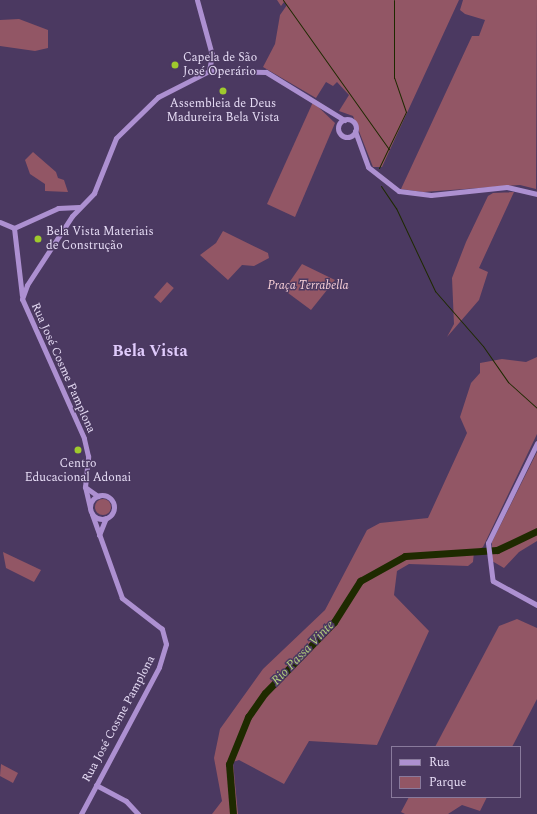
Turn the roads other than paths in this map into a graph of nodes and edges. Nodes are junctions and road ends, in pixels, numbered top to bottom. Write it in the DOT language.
graph roads {
  1 [pos="197,0"];
  2 [pos="209,71"];
  3 [pos="334,115"];
  4 [pos="344,120"];
  5 [pos="339,126"];
  6 [pos="355,131"];
  7 [pos="349,137"];
  8 [pos="358,145"];
  9 [pos="537,194"];
  10 [pos="79,207"];
  11 [pos="0,222"];
  12 [pos="14,228"];
  13 [pos="22,299"];
  14 [pos="537,443"];
  15 [pos="85,487"];
  16 [pos="98,496"];
  17 [pos="90,508"];
  18 [pos="92,514"];
  19 [pos="106,518"];
  20 [pos="99,536"];
  21 [pos="537,605"];
  22 [pos="96,785"];
  23 [pos="81,814"];
  24 [pos="138,814"];
  1 -- 2 [label="main road"];
  2 -- 3 [label="main road"];
  2 -- 10 [label="main road, Rua José Cosme Pamplona"];
  3 -- 4 [label="main road"];
  3 -- 5 [label="main road"];
  4 -- 5 [label="main road"];
  4 -- 6 [label="main road"];
  5 -- 7 [label="main road"];
  6 -- 7 [label="main road"];
  6 -- 8 [label="main road"];
  7 -- 8 [label="main road"];
  8 -- 9 [label="main road"];
  10 -- 12 [label="main road"];
  10 -- 13 [label="main road, Rua José Cosme Pamplona"];
  11 -- 12 [label="main road"];
  12 -- 13 [label="main road"];
  13 -- 15 [label="main road, Rua José Cosme Pamplona"];
  14 -- 21 [label="main road"];
  15 -- 16 [label="main road"];
  15 -- 17 [label="main road, Rua José Cosme Pamplona"];
  16 -- 17 [label="main road"];
  16 -- 19 [label="main road"];
  17 -- 18 [label="main road"];
  18 -- 19 [label="main road"];
  18 -- 20 [label="main road, Rua José Cosme Pamplona"];
  19 -- 20 [label="main road"];
  20 -- 22 [label="main road, Rua José Cosme Pamplona"];
  22 -- 23 [label="main road, Rua José Cosme Pamplona"];
  22 -- 24 [label="main road"];
}
